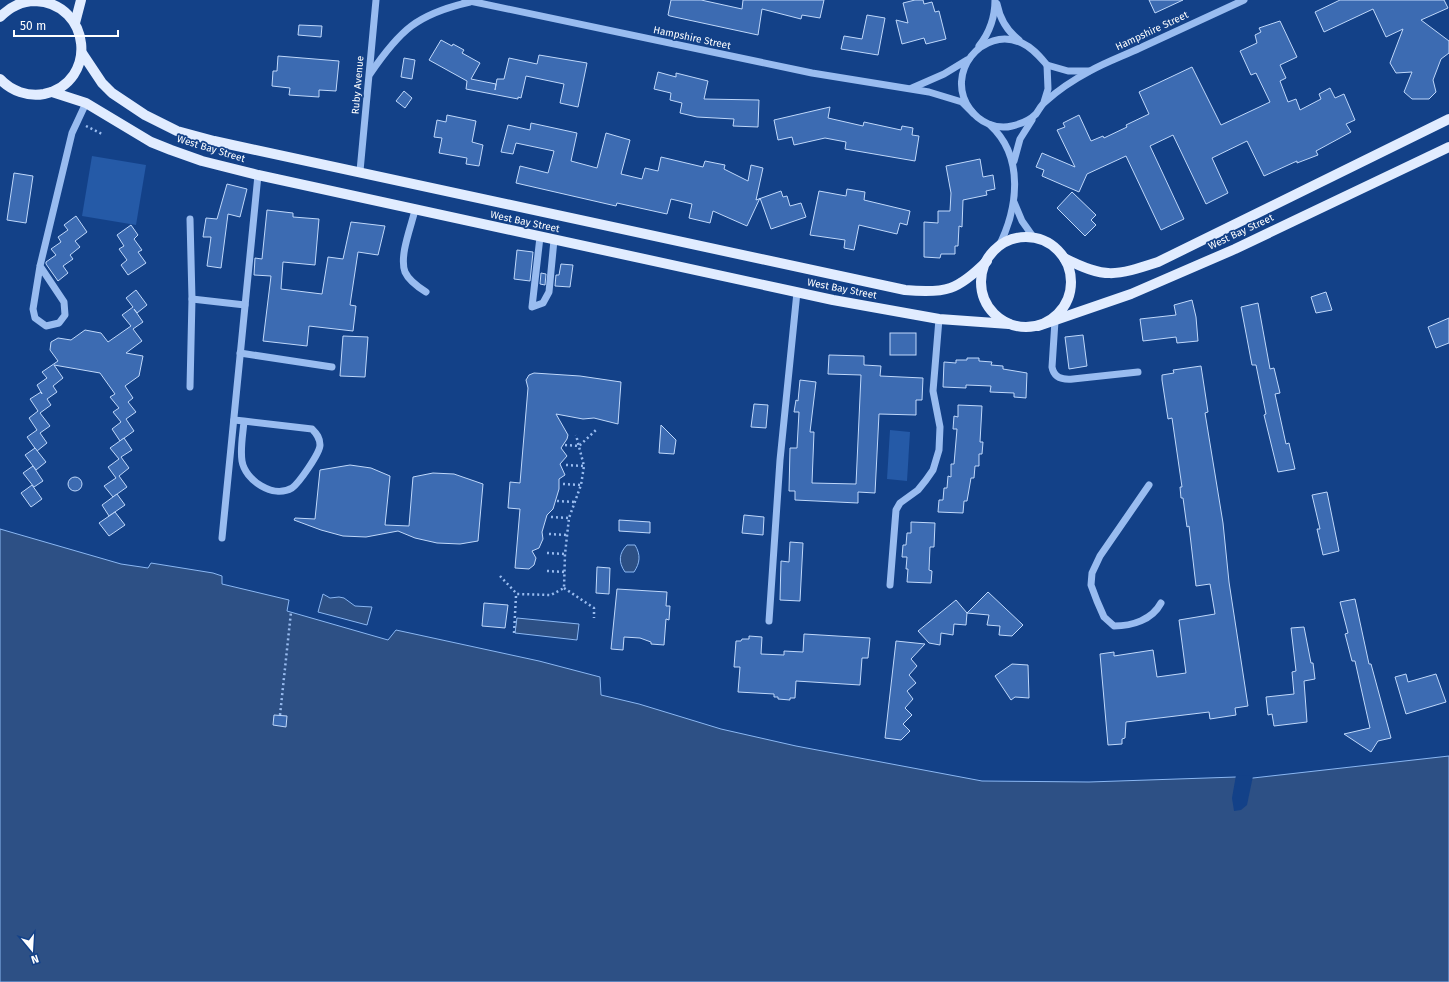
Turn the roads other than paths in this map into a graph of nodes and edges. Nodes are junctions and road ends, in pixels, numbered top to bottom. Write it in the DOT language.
graph roads {
  1 [pos="81,0"];
  2 [pos="376,0"];
  3 [pos="996,0"];
  4 [pos="1244,0"];
  5 [pos="32,1"];
  6 [pos="467,1"];
  7 [pos="0,17"];
  8 [pos="75,23"];
  9 [pos="1022,43"];
  10 [pos="976,49"];
  11 [pos="82,53"];
  12 [pos="968,59"];
  13 [pos="1048,65"];
  14 [pos="1089,71"];
  15 [pos="369,76"];
  16 [pos="0,79"];
  17 [pos="912,88"];
  18 [pos="52,92"];
  19 [pos="1044,102"];
  20 [pos="86,104"];
  21 [pos="973,113"];
  22 [pos="1036,114"];
  23 [pos="1449,119"];
  24 [pos="990,125"];
  25 [pos="1449,147"];
  26 [pos="1013,167"];
  27 [pos="360,172"];
  28 [pos="258,175"];
  29 [pos="1014,202"];
  30 [pos="415,210"];
  31 [pos="190,219"];
  32 [pos="540,237"];
  33 [pos="1034,238"];
  34 [pos="554,240"];
  35 [pos="998,248"];
  36 [pos="1064,258"];
  37 [pos="987,261"];
  38 [pos="40,266"];
  39 [pos="426,292"];
  40 [pos="797,292"];
  41 [pos="192,299"];
  42 [pos="245,305"];
  43 [pos="939,319"];
  44 [pos="1055,321"];
  45 [pos="1009,324"];
  46 [pos="1038,326"];
  47 [pos="240,353"];
  48 [pos="332,366"];
  49 [pos="1138,372"];
  50 [pos="190,387"];
  51 [pos="234,420"];
  52 [pos="244,421"];
  53 [pos="1149,485"];
  54 [pos="222,538"];
  55 [pos="890,585"];
  56 [pos="1160,603"];
  57 [pos="769,621"];
  1 -- 8 [label="main road"];
  2 -- 15 [label="street, Ruby Avenue"];
  3 -- 9 [label="street"];
  3 -- 10 [label="street"];
  4 -- 14 [label="street, Hampshire Street"];
  5 -- 7 [label="main road"];
  5 -- 8 [label="main road"];
  6 -- 15 [label="street, Hampshire Street"];
  6 -- 17 [label="street, Hampshire Street"];
  8 -- 11 [label="main road"];
  9 -- 10 [label="street"];
  9 -- 13 [label="street"];
  10 -- 12 [label="street"];
  11 -- 18 [label="main road"];
  11 -- 27 [label="main road, West Bay Street"];
  12 -- 17 [label="street"];
  12 -- 21 [label="street"];
  13 -- 14 [label="street, Hampshire Street"];
  13 -- 19 [label="street"];
  14 -- 19 [label="street, Hampshire Street"];
  15 -- 27 [label="street, Ruby Avenue"];
  16 -- 18 [label="main road"];
  17 -- 21 [label="street, Hampshire Street"];
  18 -- 20 [label="main road, West Bay Street"];
  19 -- 22 [label="street"];
  20 -- 28 [label="main road, West Bay Street"];
  20 -- 38 [label="street"];
  21 -- 24 [label="street"];
  22 -- 24 [label="street"];
  22 -- 26 [label="street"];
  23 -- 36 [label="main road, West Bay Street"];
  24 -- 26 [label="street"];
  25 -- 44 [label="main road, West Bay Street"];
  26 -- 29 [label="street"];
  27 -- 37 [label="main road, West Bay Street"];
  28 -- 30 [label="main road, West Bay Street"];
  28 -- 42 [label="street"];
  29 -- 33 [label="street"];
  29 -- 35 [label="street"];
  30 -- 32 [label="main road, West Bay Street"];
  30 -- 39 [label="street"];
  31 -- 41 [label="street"];
  32 -- 34 [label="main road, West Bay Street"];
  32 -- 34 [label="street"];
  33 -- 35 [label="main road"];
  33 -- 36 [label="main road"];
  34 -- 40 [label="main road, West Bay Street"];
  35 -- 37 [label="main road"];
  36 -- 46 [label="main road"];
  37 -- 45 [label="main road"];
  38 -- 38 [label="street"];
  40 -- 43 [label="main road, West Bay Street"];
  40 -- 57 [label="street"];
  41 -- 42 [label="street"];
  41 -- 50 [label="street"];
  42 -- 47 [label="street"];
  43 -- 45 [label="main road, West Bay Street"];
  43 -- 55 [label="street"];
  44 -- 46 [label="main road, West Bay Street"];
  44 -- 49 [label="street"];
  45 -- 46 [label="main road"];
  47 -- 48 [label="street"];
  47 -- 51 [label="street"];
  51 -- 52 [label="street"];
  51 -- 54 [label="street"];
  52 -- 52 [label="street"];
  53 -- 56 [label="street"];
}
